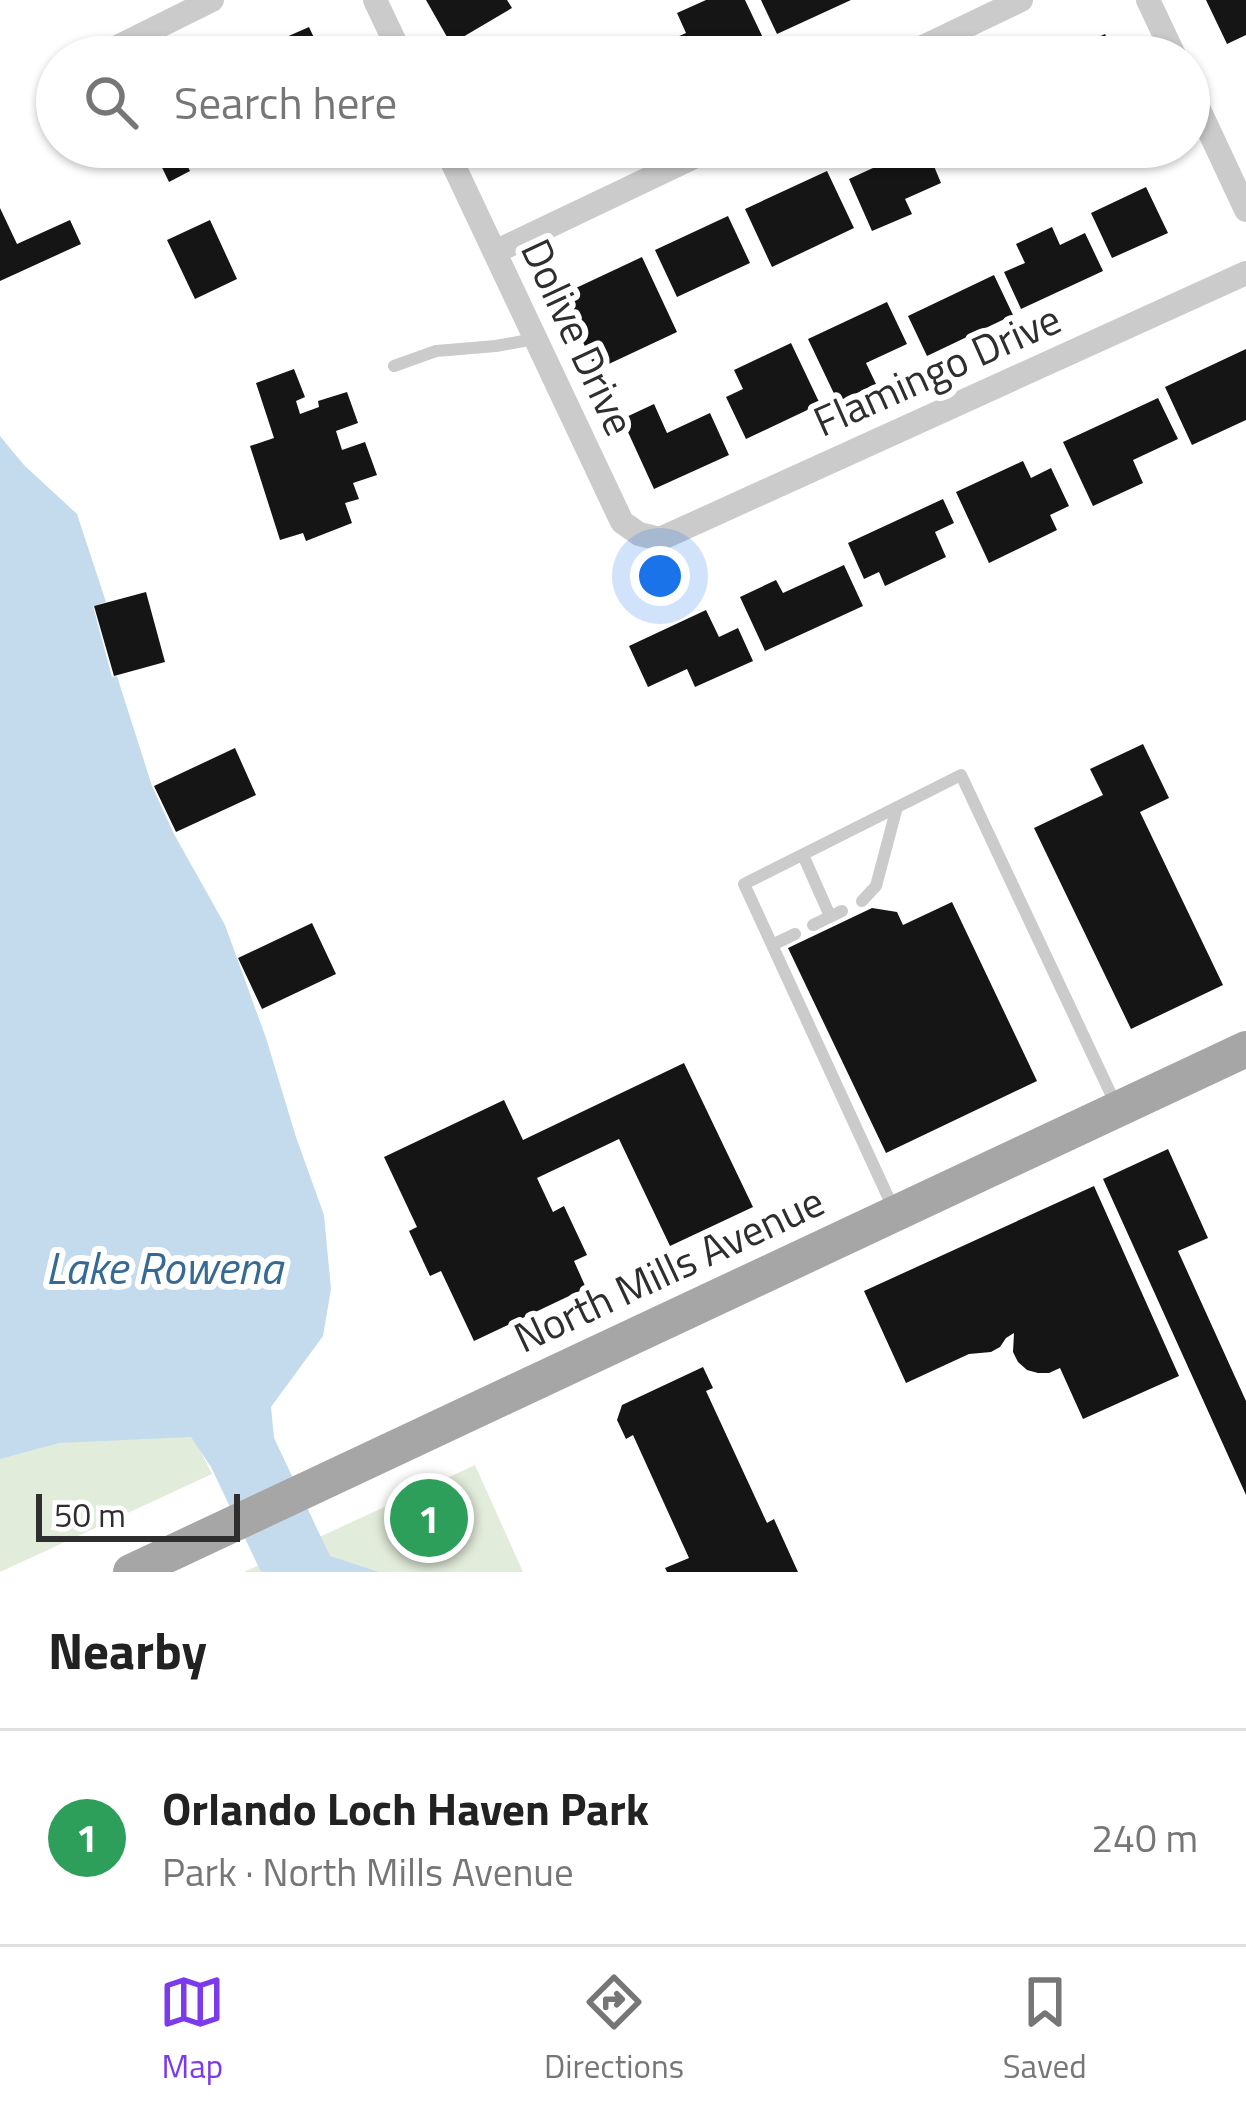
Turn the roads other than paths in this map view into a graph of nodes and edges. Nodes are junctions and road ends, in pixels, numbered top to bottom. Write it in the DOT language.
graph roads {
  1 [pos="212,0"];
  2 [pos="375,0"];
  3 [pos="1021,0"];
  4 [pos="1148,0"];
  5 [pos="139,36"];
  6 [pos="392,36"];
  7 [pos="946,36"];
  8 [pos="1165,36"];
  9 [pos="1210,133"];
  10 [pos="455,168"];
  11 [pos="671,168"];
  12 [pos="1246,210"];
  13 [pos="495,253"];
  14 [pos="1246,273"];
  15 [pos="536,339"];
  16 [pos="394,366"];
  17 [pos="660,539"];
  18 [pos="897,807"];
  19 [pos="803,855"];
  20 [pos="862,901"];
  21 [pos="812,925"];
  22 [pos="795,934"];
  23 [pos="772,945"];
  24 [pos="1246,1049"];
  25 [pos="1118,1108"];
  26 [pos="895,1213"];
  27 [pos="131,1572"];
  1 -- 5 [label="street"];
  2 -- 6 [label="street"];
  3 -- 7 [label="street"];
  4 -- 8 [label="street"];
  9 -- 12 [label="street"];
  10 -- 13 [label="street, Dolive Drive"];
  11 -- 13 [label="street"];
  13 -- 15 [label="street, Dolive Drive"];
  14 -- 17 [label="street, Flamingo Drive"];
  15 -- 16 [label="lane"];
  15 -- 17 [label="street, Dolive Drive"];
  18 -- 19 [label="lane"];
  18 -- 20 [label="lane"];
  18 -- 25 [label="lane"];
  19 -- 21 [label="lane"];
  19 -- 23 [label="lane"];
  22 -- 23 [label="lane"];
  23 -- 26 [label="lane"];
  24 -- 25 [label="main road, North Mills Avenue"];
  25 -- 26 [label="main road, North Mills Avenue"];
  26 -- 27 [label="main road, North Mills Avenue"];
}
